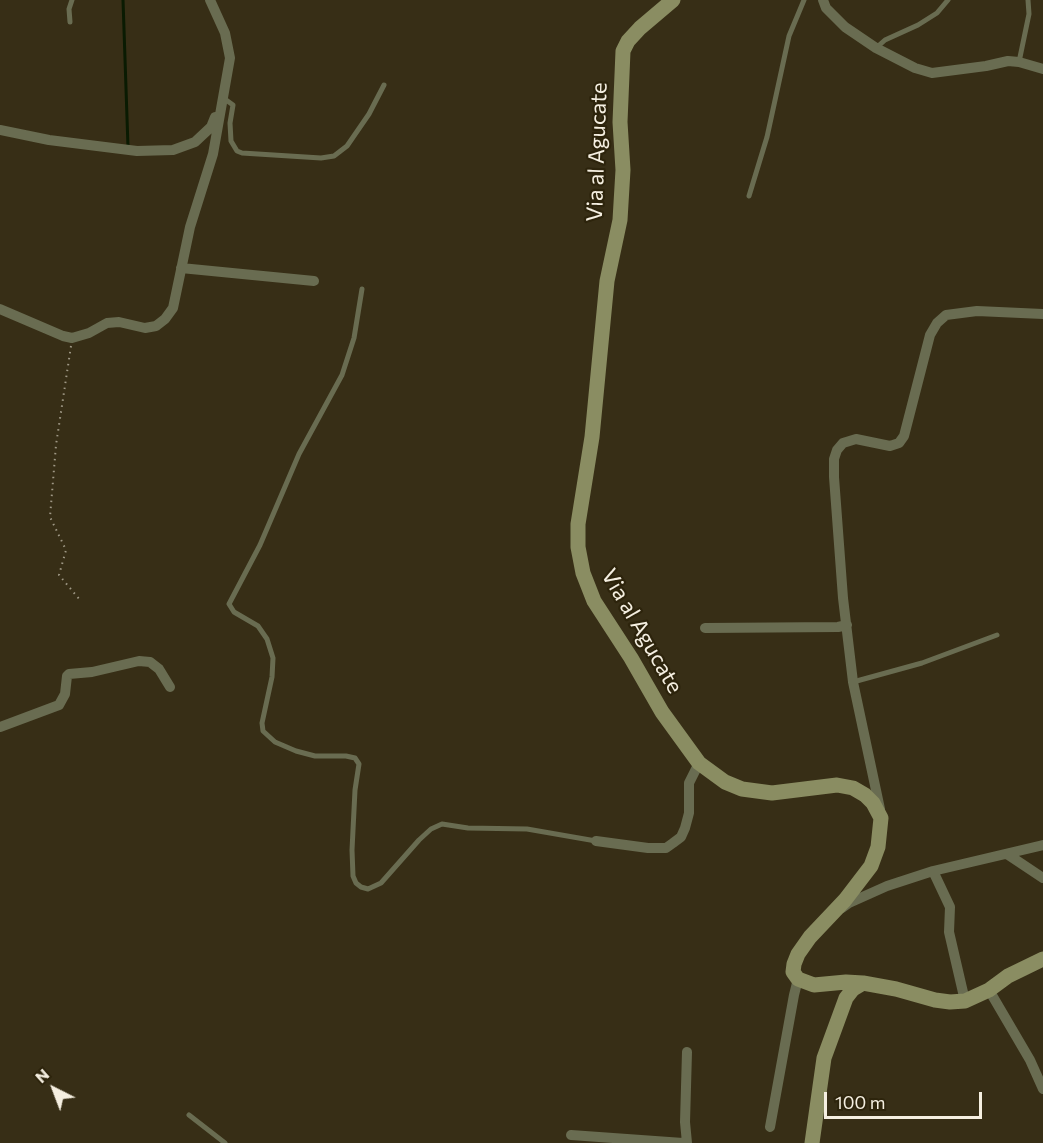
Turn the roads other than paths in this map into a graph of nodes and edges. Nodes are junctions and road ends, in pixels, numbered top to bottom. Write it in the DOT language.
graph roads {
  1 [pos="72,0"];
  2 [pos="210,0"];
  3 [pos="673,0"];
  4 [pos="804,0"];
  5 [pos="823,0"];
  6 [pos="948,0"];
  7 [pos="1028,0"];
  8 [pos="70,22"];
  9 [pos="876,48"];
  10 [pos="1020,62"];
  11 [pos="1043,69"];
  12 [pos="384,85"];
  13 [pos="222,97"];
  14 [pos="0,130"];
  15 [pos="749,196"];
  16 [pos="181,268"];
  17 [pos="314,281"];
  18 [pos="362,289"];
  19 [pos="0,309"];
  20 [pos="1043,314"];
  21 [pos="847,625"];
  22 [pos="705,628"];
  23 [pos="997,635"];
  24 [pos="853,682"];
  25 [pos="170,687"];
  26 [pos="0,727"];
  27 [pos="699,763"];
  28 [pos="881,818"];
  29 [pos="596,841"];
  30 [pos="1043,845"];
  31 [pos="1007,854"];
  32 [pos="933,871"];
  33 [pos="1043,878"];
  34 [pos="825,921"];
  35 [pos="1043,959"];
  36 [pos="798,979"];
  37 [pos="863,983"];
  38 [pos="989,990"];
  39 [pos="965,1001"];
  40 [pos="687,1052"];
  41 [pos="1043,1089"];
  42 [pos="189,1116"];
  43 [pos="770,1127"];
  44 [pos="571,1135"];
  45 [pos="225,1143"];
  46 [pos="685,1143"];
  47 [pos="812,1143"];
  1 -- 8 [label="lane"];
  2 -- 13 [label="street"];
  3 -- 27 [label="street, Via al Agucate"];
  4 -- 15 [label="lane"];
  5 -- 9 [label="street"];
  6 -- 9 [label="lane"];
  7 -- 10 [label="lane"];
  9 -- 10 [label="street"];
  10 -- 11 [label="street"];
  12 -- 13 [label="lane"];
  13 -- 14 [label="street"];
  13 -- 16 [label="street"];
  16 -- 17 [label="street"];
  16 -- 19 [label="street"];
  18 -- 29 [label="lane"];
  20 -- 21 [label="street"];
  21 -- 22 [label="street"];
  21 -- 24 [label="street"];
  23 -- 24 [label="lane"];
  24 -- 28 [label="street"];
  25 -- 26 [label="street"];
  27 -- 28 [label="street, Via al Agucate"];
  27 -- 29 [label="street"];
  28 -- 34 [label="street"];
  30 -- 31 [label="street"];
  31 -- 32 [label="street"];
  31 -- 33 [label="street"];
  32 -- 34 [label="street"];
  32 -- 39 [label="street"];
  34 -- 36 [label="street"];
  35 -- 38 [label="street"];
  36 -- 37 [label="street"];
  36 -- 43 [label="street"];
  37 -- 39 [label="street"];
  37 -- 47 [label="street"];
  38 -- 39 [label="street"];
  38 -- 41 [label="street"];
  40 -- 46 [label="street"];
  42 -- 45 [label="lane"];
  44 -- 46 [label="street"];
}
